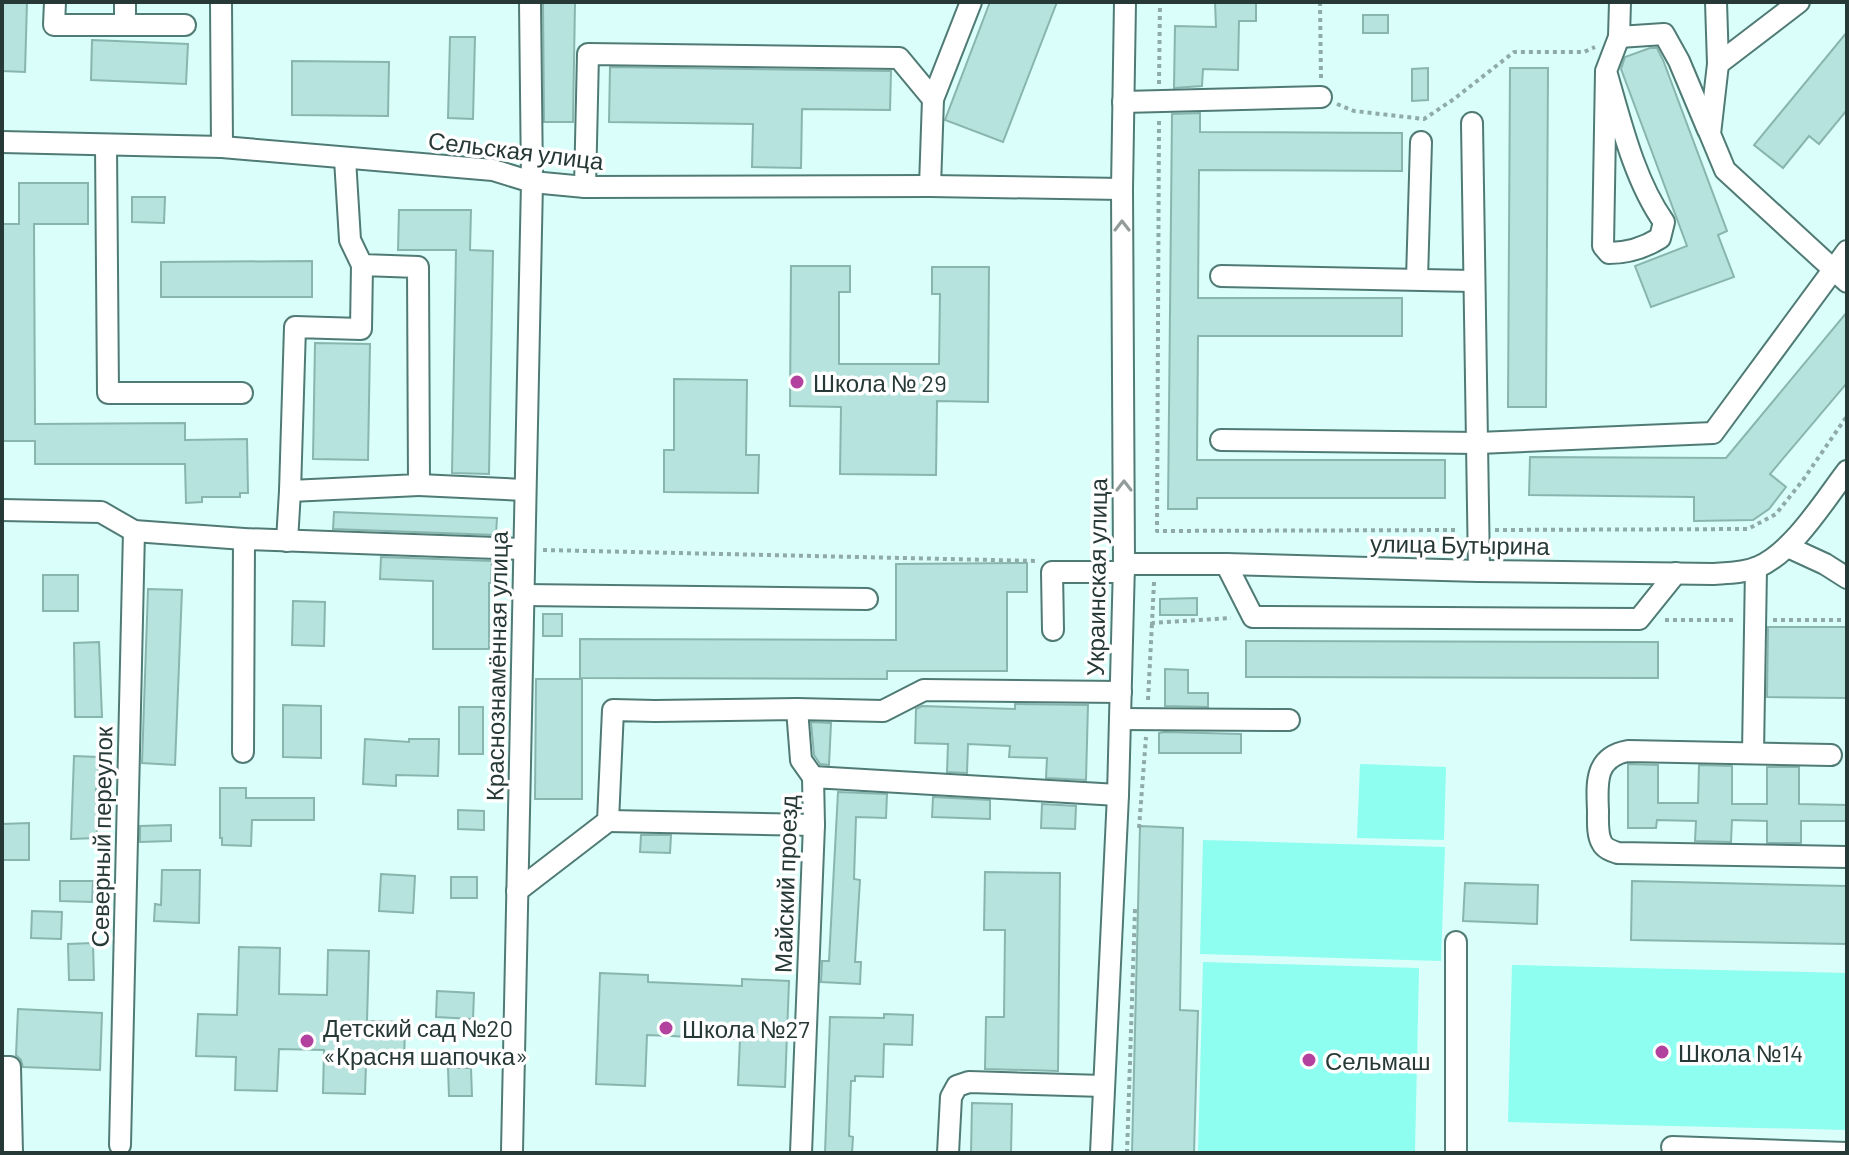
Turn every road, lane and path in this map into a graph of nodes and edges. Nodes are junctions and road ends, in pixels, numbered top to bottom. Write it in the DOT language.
graph roads {
  1 [pos="55,2"];
  2 [pos="125,2"];
  3 [pos="221,2"];
  4 [pos="530,2"];
  5 [pos="971,2"];
  6 [pos="1125,2"];
  7 [pos="1160,2"];
  8 [pos="1320,2"];
  9 [pos="1620,2"];
  10 [pos="1716,2"];
  11 [pos="1799,2"];
  12 [pos="125,25"];
  13 [pos="185,25"];
  14 [pos="1619,37"];
  15 [pos="1718,64"];
  16 [pos="1606,71"];
  17 [pos="1321,97"];
  18 [pos="933,99"];
  19 [pos="1159,101"];
  20 [pos="1123,102"];
  21 [pos="1472,123"];
  22 [pos="1710,134"];
  23 [pos="2,142"];
  24 [pos="1421,142"];
  25 [pos="106,145"];
  26 [pos="222,147"];
  27 [pos="345,159"];
  28 [pos="532,182"];
  29 [pos="930,186"];
  30 [pos="585,187"];
  31 [pos="1122,189"];
  32 [pos="1847,251"];
  33 [pos="362,265"];
  34 [pos="1840,275"];
  35 [pos="1221,276"];
  36 [pos="1417,279"];
  37 [pos="1473,281"];
  38 [pos="242,393"];
  39 [pos="1847,416"];
  40 [pos="1221,440"];
  41 [pos="1478,443"];
  42 [pos="1847,471"];
  43 [pos="419,485"];
  44 [pos="525,490"];
  45 [pos="290,491"];
  46 [pos="2,510"];
  47 [pos="1479,530"];
  48 [pos="134,531"];
  49 [pos="1157,531"];
  50 [pos="244,539"];
  51 [pos="287,541"];
  52 [pos="1788,547"];
  53 [pos="524,549"];
  54 [pos="1045,562"];
  55 [pos="1155,564"];
  56 [pos="1226,564"];
  57 [pos="1124,568"];
  58 [pos="1756,568"];
  59 [pos="1479,571"];
  60 [pos="1676,573"];
  61 [pos="1847,578"];
  62 [pos="523,595"];
  63 [pos="867,599"];
  64 [pos="1253,617"];
  65 [pos="1152,623"];
  66 [pos="1053,630"];
  67 [pos="1121,692"];
  68 [pos="797,709"];
  69 [pos="1120,719"];
  70 [pos="1147,719"];
  71 [pos="1289,720"];
  72 [pos="243,752"];
  73 [pos="1753,753"];
  74 [pos="1831,755"];
  75 [pos="813,777"];
  76 [pos="1118,795"];
  77 [pos="608,821"];
  78 [pos="814,825"];
  79 [pos="1138,834"];
  80 [pos="1847,857"];
  81 [pos="517,891"];
  82 [pos="1135,909"];
  83 [pos="1456,942"];
  84 [pos="2,1067"];
  85 [pos="1104,1086"];
  86 [pos="120,1145"];
  87 [pos="1672,1147"];
  88 [pos="512,1151"];
  89 [pos="1705,1151"];
  90 [pos="12,1153"];
  91 [pos="801,1153"];
  92 [pos="948,1153"];
  93 [pos="1101,1153"];
  94 [pos="1127,1153"];
  95 [pos="1456,1153"];
  96 [pos="1847,1153"];
  1 -- 12 [label="street"];
  2 -- 12 [label="street"];
  3 -- 26 [label="street"];
  4 -- 28 [label="street, Краснознамённая улица"];
  5 -- 18 [label="street"];
  6 -- 20 [label="street, Украинская улица"];
  7 -- 19 [label="path"];
  8 -- 17 [label="path"];
  9 -- 14 [label="street"];
  10 -- 15 [label="street"];
  11 -- 15 [label="street"];
  12 -- 13 [label="street"];
  14 -- 16 [label="street"];
  14 -- 17 [label="path"];
  14 -- 22 [label="street"];
  15 -- 22 [label="street"];
  16 -- 16 [label="street"];
  17 -- 19 [label="street"];
  18 -- 29 [label="street"];
  18 -- 30 [label="street"];
  19 -- 20 [label="street"];
  19 -- 49 [label="path"];
  20 -- 31 [label="street, Украинская улица"];
  21 -- 37 [label="street"];
  22 -- 34 [label="street"];
  23 -- 25 [label="street, Сельская улица"];
  24 -- 36 [label="street"];
  25 -- 26 [label="street, Сельская улица"];
  25 -- 38 [label="street"];
  26 -- 27 [label="street, Сельская улица"];
  27 -- 28 [label="street, Сельская улица"];
  27 -- 33 [label="street"];
  28 -- 30 [label="street, Сельская улица"];
  28 -- 44 [label="street, Краснознамённая улица"];
  29 -- 30 [label="street, Сельская улица"];
  29 -- 31 [label="street, Сельская улица"];
  57 -- 31 [label="street, Украинская улица, one-way"];
  32 -- 34 [label="street"];
  33 -- 43 [label="street"];
  33 -- 45 [label="street"];
  34 -- 41 [label="street"];
  35 -- 36 [label="street"];
  36 -- 37 [label="street"];
  37 -- 41 [label="street"];
  39 -- 47 [label="path"];
  40 -- 41 [label="street"];
  41 -- 47 [label="street"];
  42 -- 52 [label="street, улица Бутырина"];
  43 -- 44 [label="street"];
  43 -- 45 [label="street"];
  44 -- 53 [label="street, Краснознамённая улица"];
  45 -- 51 [label="street"];
  46 -- 48 [label="street"];
  47 -- 49 [label="path"];
  47 -- 59 [label="street"];
  48 -- 50 [label="street"];
  48 -- 86 [label="street, Северный переулок"];
  49 -- 55 [label="path"];
  50 -- 51 [label="street"];
  50 -- 72 [label="street"];
  51 -- 53 [label="street"];
  52 -- 58 [label="street, улица Бутырина"];
  52 -- 61 [label="street"];
  53 -- 54 [label="path"];
  53 -- 62 [label="street, Краснознамённая улица"];
  55 -- 56 [label="street, улица Бутырина"];
  55 -- 57 [label="street, улица Бутырина"];
  55 -- 65 [label="path"];
  56 -- 59 [label="street, улица Бутырина"];
  56 -- 64 [label="street"];
  57 -- 66 [label="street, улица Бутырина"];
  57 -- 67 [label="street, Украинская улица"];
  58 -- 60 [label="street, улица Бутырина"];
  58 -- 73 [label="street"];
  59 -- 60 [label="street, улица Бутырина"];
  60 -- 64 [label="street"];
  62 -- 63 [label="street"];
  62 -- 81 [label="street, Краснознамённая улица"];
  64 -- 65 [label="path"];
  65 -- 70 [label="path"];
  67 -- 68 [label="street"];
  67 -- 69 [label="street, Украинская улица"];
  68 -- 75 [label="street"];
  68 -- 77 [label="street"];
  69 -- 70 [label="street"];
  69 -- 76 [label="street, Украинская улица"];
  70 -- 71 [label="street"];
  70 -- 79 [label="path"];
  73 -- 74 [label="street"];
  73 -- 80 [label="street"];
  75 -- 76 [label="street, Майский проезд"];
  75 -- 78 [label="street, Майский проезд"];
  76 -- 85 [label="street, Украинская улица"];
  77 -- 78 [label="street"];
  77 -- 81 [label="street"];
  78 -- 91 [label="street, Майский проезд"];
  81 -- 88 [label="street, Краснознамённая улица"];
  82 -- 94 [label="path"];
  83 -- 95 [label="street"];
  84 -- 90 [label="street"];
  85 -- 92 [label="street"];
  85 -- 93 [label="street, Украинская улица"];
  87 -- 89 [label="street"];
  89 -- 96 [label="street"];
}
